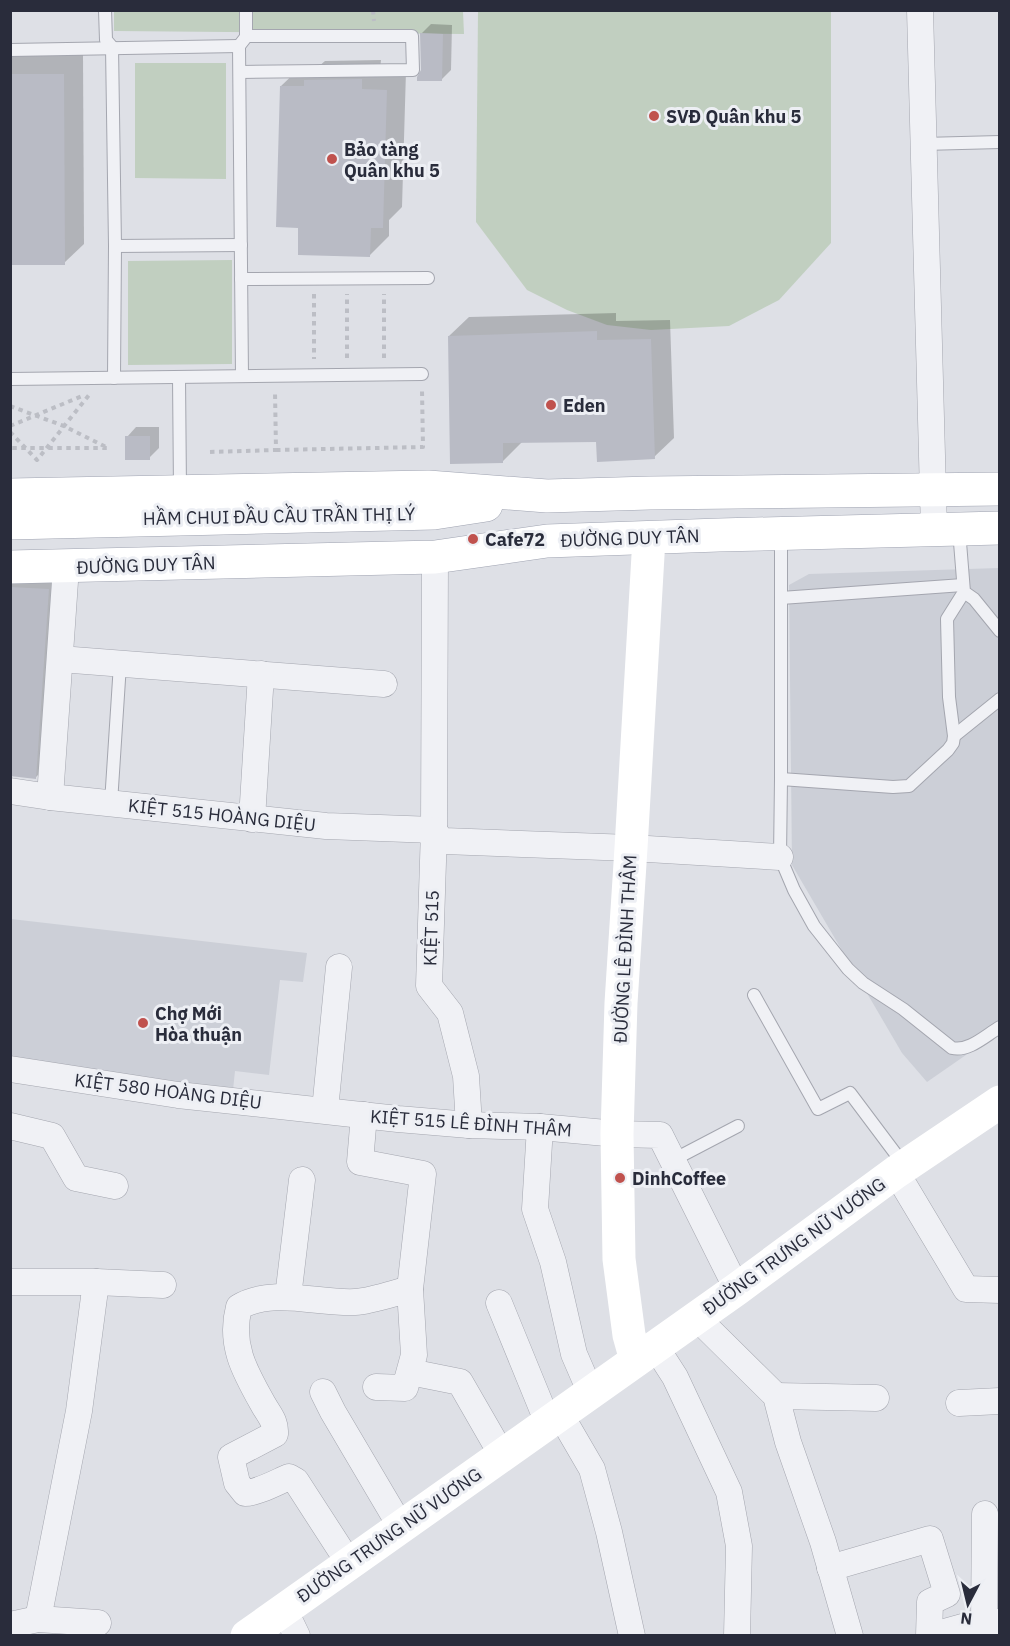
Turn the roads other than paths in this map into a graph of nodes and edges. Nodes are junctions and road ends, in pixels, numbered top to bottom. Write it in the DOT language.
graph roads {
  1 [pos="105,10"];
  2 [pos="246,10"];
  3 [pos="920,10"];
  4 [pos="243,41"];
  5 [pos="112,48"];
  6 [pos="10,50"];
  7 [pos="240,72"];
  8 [pos="999,142"];
  9 [pos="923,144"];
  10 [pos="241,245"];
  11 [pos="115,246"];
  12 [pos="428,278"];
  13 [pos="242,279"];
  14 [pos="422,374"];
  15 [pos="242,376"];
  16 [pos="179,377"];
  17 [pos="114,378"];
  18 [pos="10,379"];
  19 [pos="932,489"];
  20 [pos="999,489"];
  21 [pos="180,492"];
  22 [pos="10,495"];
  23 [pos="547,496"];
  24 [pos="10,523"];
  25 [pos="999,528"];
  26 [pos="946,530"];
  27 [pos="781,534"];
  28 [pos="649,538"];
  29 [pos="547,542"];
  30 [pos="10,546"];
  31 [pos="435,557"];
  32 [pos="10,567"];
  33 [pos="66,567"];
  34 [pos="964,589"];
  35 [pos="781,598"];
  36 [pos="999,631"];
  37 [pos="60,659"];
  38 [pos="120,664"];
  39 [pos="261,674"];
  40 [pos="384,684"];
  41 [pos="999,699"];
  42 [pos="954,736"];
  43 [pos="781,779"];
  44 [pos="10,791"];
  45 [pos="50,797"];
  46 [pos="111,803"];
  47 [pos="252,819"];
  48 [pos="434,830"];
  49 [pos="631,848"];
  50 [pos="780,857"];
  51 [pos="339,967"];
  52 [pos="754,995"];
  53 [pos="999,1027"];
  54 [pos="10,1069"];
  55 [pos="999,1102"];
  56 [pos="326,1110"];
  57 [pos="364,1114"];
  58 [pos="469,1125"];
  59 [pos="10,1126"];
  60 [pos="738,1126"];
  61 [pos="540,1127"];
  62 [pos="617,1134"];
  63 [pos="673,1160"];
  64 [pos="900,1169"];
  65 [pos="302,1180"];
  66 [pos="115,1186"];
  67 [pos="96,1281"];
  68 [pos="10,1282"];
  69 [pos="164,1286"];
  70 [pos="737,1288"];
  71 [pos="410,1289"];
  72 [pos="999,1290"];
  73 [pos="288,1297"];
  74 [pos="499,1303"];
  75 [pos="696,1317"];
  76 [pos="645,1353"];
  77 [pos="410,1372"];
  78 [pos="376,1387"];
  79 [pos="590,1391"];
  80 [pos="323,1392"];
  81 [pos="776,1396"];
  82 [pos="876,1398"];
  83 [pos="999,1401"];
  84 [pos="959,1403"];
  85 [pos="554,1418"];
  86 [pos="502,1455"];
  87 [pos="985,1514"];
  88 [pos="401,1527"];
  89 [pos="992,1546"];
  90 [pos="349,1563"];
  91 [pos="830,1568"];
  92 [pos="38,1618"];
  93 [pos="290,1622"];
  94 [pos="992,1622"];
  95 [pos="98,1623"];
  96 [pos="10,1625"];
  97 [pos="247,1635"];
  98 [pos="633,1635"];
  99 [pos="737,1635"];
  100 [pos="850,1635"];
  101 [pos="929,1635"];
  1 -- 5 [label="lane"];
  2 -- 4 [label="lane"];
  3 -- 9 [label="street"];
  4 -- 5 [label="lane"];
  4 -- 7 [label="lane"];
  4 -- 7 [label="lane"];
  5 -- 6 [label="lane"];
  5 -- 11 [label="lane"];
  7 -- 10 [label="lane"];
  8 -- 9 [label="lane"];
  9 -- 19 [label="street"];
  10 -- 11 [label="lane"];
  10 -- 13 [label="lane"];
  11 -- 17 [label="lane"];
  12 -- 13 [label="lane"];
  13 -- 15 [label="lane"];
  14 -- 15 [label="lane"];
  15 -- 16 [label="lane"];
  16 -- 17 [label="lane"];
  16 -- 21 [label="lane"];
  17 -- 18 [label="lane"];
  19 -- 20 [label="main road"];
  19 -- 23 [label="main road"];
  19 -- 26 [label="street"];
  21 -- 22 [label="main road"];
  21 -- 23 [label="main road"];
  23 -- 24 [label="main road, HẦM CHUI ĐẦU CẦU TRẦN THỊ LÝ"];
  25 -- 26 [label="main road, ĐƯỜNG DUY TÂN"];
  26 -- 27 [label="main road, ĐƯỜNG DUY TÂN"];
  26 -- 34 [label="lane"];
  27 -- 28 [label="main road, ĐƯỜNG DUY TÂN"];
  27 -- 35 [label="lane"];
  28 -- 29 [label="main road, ĐƯỜNG DUY TÂN"];
  28 -- 49 [label="main road, ĐƯỜNG LÊ ĐÌNH THÂM"];
  29 -- 30 [label="main road, HẦM CHUI ĐẦU CẦU TRẦN THỊ LÝ"];
  29 -- 31 [label="main road, ĐƯỜNG DUY TÂN"];
  31 -- 33 [label="main road, ĐƯỜNG DUY TÂN"];
  31 -- 48 [label="street, KIỆT 515"];
  32 -- 33 [label="main road, ĐƯỜNG DUY TÂN"];
  33 -- 37 [label="street"];
  34 -- 35 [label="lane"];
  34 -- 36 [label="lane"];
  34 -- 42 [label="lane"];
  35 -- 43 [label="lane"];
  37 -- 38 [label="street"];
  37 -- 45 [label="street"];
  38 -- 39 [label="street"];
  38 -- 46 [label="lane"];
  39 -- 40 [label="street"];
  39 -- 47 [label="street"];
  41 -- 42 [label="lane"];
  42 -- 43 [label="lane"];
  43 -- 50 [label="lane"];
  44 -- 45 [label="street, KIỆT 515 HOÀNG DIỆU"];
  45 -- 46 [label="street, KIỆT 515 HOÀNG DIỆU"];
  46 -- 47 [label="street, KIỆT 515 HOÀNG DIỆU"];
  47 -- 48 [label="street, KIỆT 515 HOÀNG DIỆU"];
  48 -- 49 [label="street"];
  48 -- 58 [label="street, KIỆT 515"];
  49 -- 50 [label="street"];
  49 -- 62 [label="main road, ĐƯỜNG LÊ ĐÌNH THÂM"];
  50 -- 53 [label="lane"];
  51 -- 56 [label="street"];
  52 -- 64 [label="lane"];
  54 -- 56 [label="street, KIỆT 580 HOÀNG DIỆU"];
  55 -- 64 [label="main road, ĐƯỜNG TRƯNG NỮ VƯƠNG"];
  56 -- 57 [label="street, KIỆT 515 LÊ ĐÌNH THÂM"];
  57 -- 58 [label="street, KIỆT 515 LÊ ĐÌNH THÂM"];
  57 -- 71 [label="street"];
  58 -- 61 [label="street, KIỆT 515 LÊ ĐÌNH THÂM"];
  59 -- 66 [label="street"];
  60 -- 63 [label="lane"];
  61 -- 62 [label="street, KIỆT 515 LÊ ĐÌNH THÂM"];
  61 -- 79 [label="street"];
  62 -- 63 [label="street, KIỆT 515 LÊ ĐÌNH THÂM"];
  62 -- 76 [label="main road, ĐƯỜNG LÊ ĐÌNH THÂM"];
  63 -- 70 [label="street"];
  64 -- 70 [label="main road, ĐƯỜNG TRƯNG NỮ VƯƠNG"];
  64 -- 72 [label="street"];
  65 -- 73 [label="street"];
  67 -- 68 [label="street"];
  67 -- 69 [label="street"];
  67 -- 92 [label="street"];
  70 -- 75 [label="main road, ĐƯỜNG TRƯNG NỮ VƯƠNG"];
  71 -- 73 [label="street"];
  71 -- 77 [label="street"];
  73 -- 90 [label="street"];
  74 -- 85 [label="street"];
  75 -- 76 [label="main road, ĐƯỜNG TRƯNG NỮ VƯƠNG"];
  75 -- 81 [label="street"];
  76 -- 79 [label="main road, ĐƯỜNG TRƯNG NỮ VƯƠNG"];
  76 -- 99 [label="street"];
  77 -- 78 [label="street"];
  77 -- 86 [label="street"];
  79 -- 85 [label="main road, ĐƯỜNG TRƯNG NỮ VƯƠNG"];
  80 -- 88 [label="street"];
  81 -- 82 [label="street"];
  81 -- 91 [label="street"];
  83 -- 84 [label="street"];
  85 -- 86 [label="main road, ĐƯỜNG TRƯNG NỮ VƯƠNG"];
  85 -- 98 [label="street"];
  86 -- 88 [label="main road, ĐƯỜNG TRƯNG NỮ VƯƠNG"];
  87 -- 89 [label="street"];
  88 -- 90 [label="main road, ĐƯỜNG TRƯNG NỮ VƯƠNG"];
  89 -- 94 [label="street"];
  90 -- 93 [label="main road, ĐƯỜNG TRƯNG NỮ VƯƠNG"];
  91 -- 100 [label="street"];
  91 -- 101 [label="street"];
  92 -- 95 [label="street"];
  92 -- 96 [label="street"];
  93 -- 97 [label="main road, ĐƯỜNG TRƯNG NỮ VƯƠNG"];
  94 -- 101 [label="street"];
}
